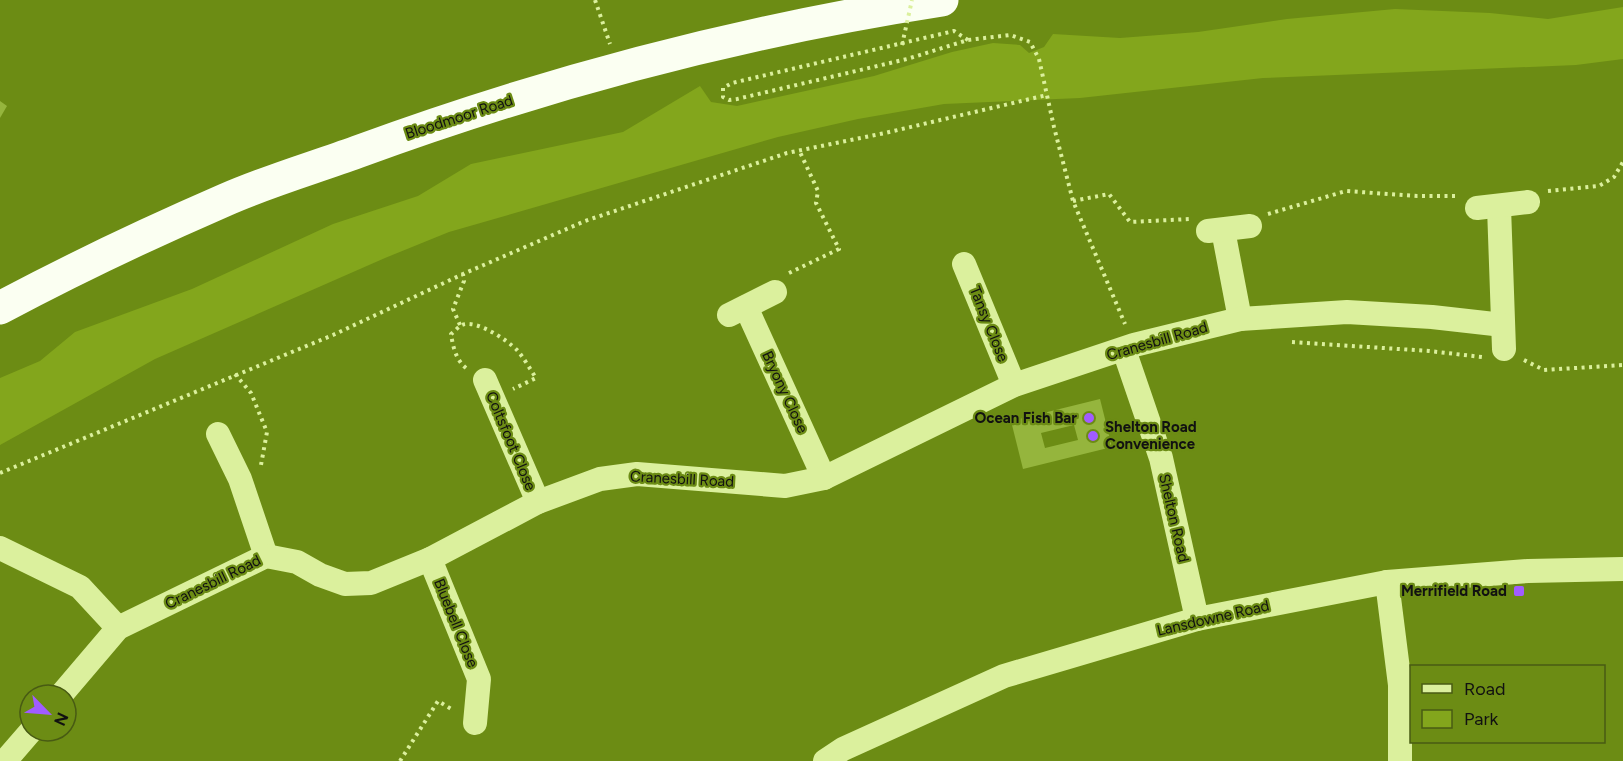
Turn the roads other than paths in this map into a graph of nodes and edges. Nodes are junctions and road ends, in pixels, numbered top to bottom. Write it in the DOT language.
graph roads {
  1 [pos="942,0"];
  2 [pos="1528,202"];
  3 [pos="1250,226"];
  4 [pos="964,264"];
  5 [pos="775,292"];
  6 [pos="0,308"];
  7 [pos="1240,319"];
  8 [pos="1503,325"];
  9 [pos="1126,339"];
  10 [pos="1504,354"];
  11 [pos="485,380"];
  12 [pos="1014,385"];
  13 [pos="218,434"];
  14 [pos="824,478"];
  15 [pos="538,502"];
  16 [pos="0,548"];
  17 [pos="266,556"];
  18 [pos="430,559"];
  19 [pos="1623,569"];
  20 [pos="1387,582"];
  21 [pos="1197,619"];
  22 [pos="118,628"];
  23 [pos="71,683"];
  24 [pos="475,723"];
  25 [pos="21,743"];
  26 [pos="5,761"];
  27 [pos="825,761"];
  28 [pos="1400,761"];
  1 -- 6 [label="highway, Bloodmoor Road"];
  2 -- 8 [label="street"];
  3 -- 7 [label="street"];
  4 -- 12 [label="street, Tansy Close"];
  5 -- 14 [label="street, Bryony Close"];
  7 -- 8 [label="street, Cranesbill Road"];
  7 -- 9 [label="street, Cranesbill Road"];
  8 -- 10 [label="street"];
  9 -- 12 [label="street, Cranesbill Road"];
  9 -- 21 [label="street, Shelton Road"];
  11 -- 15 [label="street, Coltsfoot Close"];
  12 -- 14 [label="street, Cranesbill Road"];
  13 -- 17 [label="street"];
  14 -- 15 [label="street, Cranesbill Road"];
  15 -- 18 [label="street, Cranesbill Road"];
  16 -- 22 [label="street"];
  17 -- 18 [label="street, Cranesbill Road"];
  17 -- 22 [label="street, Cranesbill Road"];
  18 -- 24 [label="street, Bluebell Close"];
  19 -- 20 [label="street, Lansdowne Road"];
  20 -- 21 [label="street, Lansdowne Road"];
  20 -- 28 [label="street"];
  21 -- 27 [label="street, Lansdowne Road"];
  22 -- 23 [label="street, Cranesbill Road"];
  25 -- 26 [label="street"];
}
